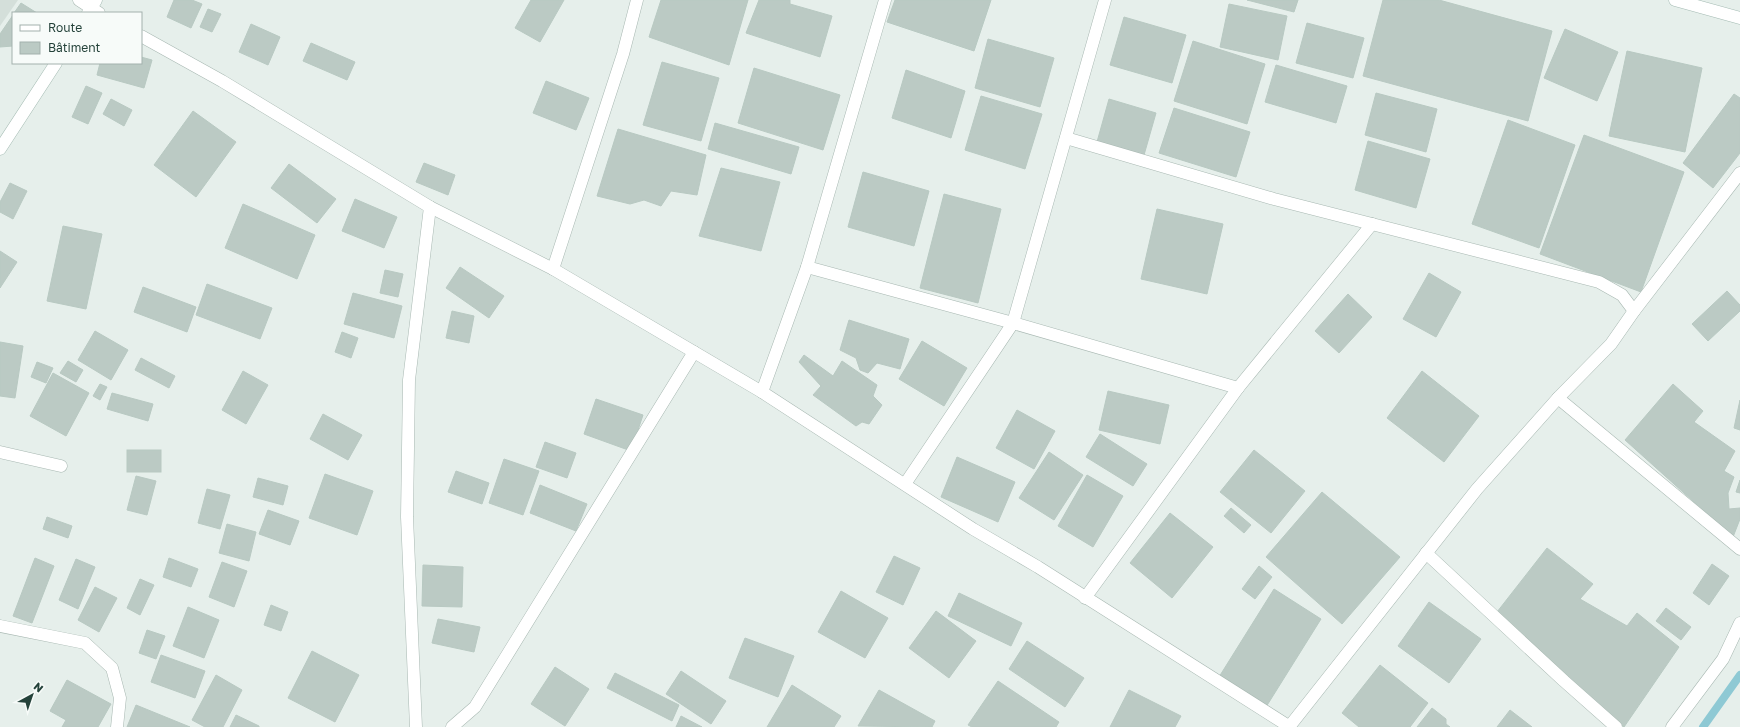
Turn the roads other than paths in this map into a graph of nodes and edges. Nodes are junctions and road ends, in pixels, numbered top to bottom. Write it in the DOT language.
graph roads {
  1 [pos="79,0"];
  2 [pos="637,0"];
  3 [pos="885,0"];
  4 [pos="1105,0"];
  5 [pos="1675,0"];
  6 [pos="94,9"];
  7 [pos="1740,18"];
  8 [pos="142,37"];
  9 [pos="55,64"];
  10 [pos="1066,138"];
  11 [pos="0,149"];
  12 [pos="1740,173"];
  13 [pos="430,208"];
  14 [pos="1372,224"];
  15 [pos="807,267"];
  16 [pos="553,269"];
  17 [pos="1634,311"];
  18 [pos="1013,323"];
  19 [pos="694,352"];
  20 [pos="1238,388"];
  21 [pos="762,392"];
  22 [pos="1558,398"];
  23 [pos="0,452"];
  24 [pos="61,466"];
  25 [pos="905,484"];
  26 [pos="1740,549"];
  27 [pos="1426,553"];
  28 [pos="1085,598"];
  29 [pos="1740,623"];
  30 [pos="0,626"];
  31 [pos="117,727"];
  32 [pos="416,727"];
  33 [pos="452,727"];
  34 [pos="1290,727"];
  35 [pos="1616,727"];
  36 [pos="1672,727"];
  1 -- 6 [label="street"];
  2 -- 16 [label="street"];
  3 -- 15 [label="street"];
  4 -- 10 [label="street"];
  5 -- 7 [label="street"];
  8 -- 13 [label="street"];
  9 -- 11 [label="street"];
  10 -- 14 [label="street"];
  10 -- 18 [label="street"];
  12 -- 17 [label="street"];
  13 -- 16 [label="street"];
  13 -- 32 [label="street"];
  14 -- 17 [label="street"];
  14 -- 20 [label="street"];
  15 -- 18 [label="street"];
  15 -- 21 [label="street"];
  16 -- 19 [label="street"];
  17 -- 22 [label="street"];
  18 -- 20 [label="street"];
  18 -- 25 [label="street"];
  19 -- 21 [label="street"];
  19 -- 33 [label="street"];
  20 -- 28 [label="street"];
  21 -- 25 [label="street"];
  22 -- 26 [label="street"];
  22 -- 27 [label="street"];
  23 -- 24 [label="street"];
  25 -- 28 [label="street"];
  27 -- 34 [label="street"];
  27 -- 35 [label="street"];
  28 -- 34 [label="street"];
  29 -- 36 [label="street"];
  30 -- 31 [label="street"];
}
